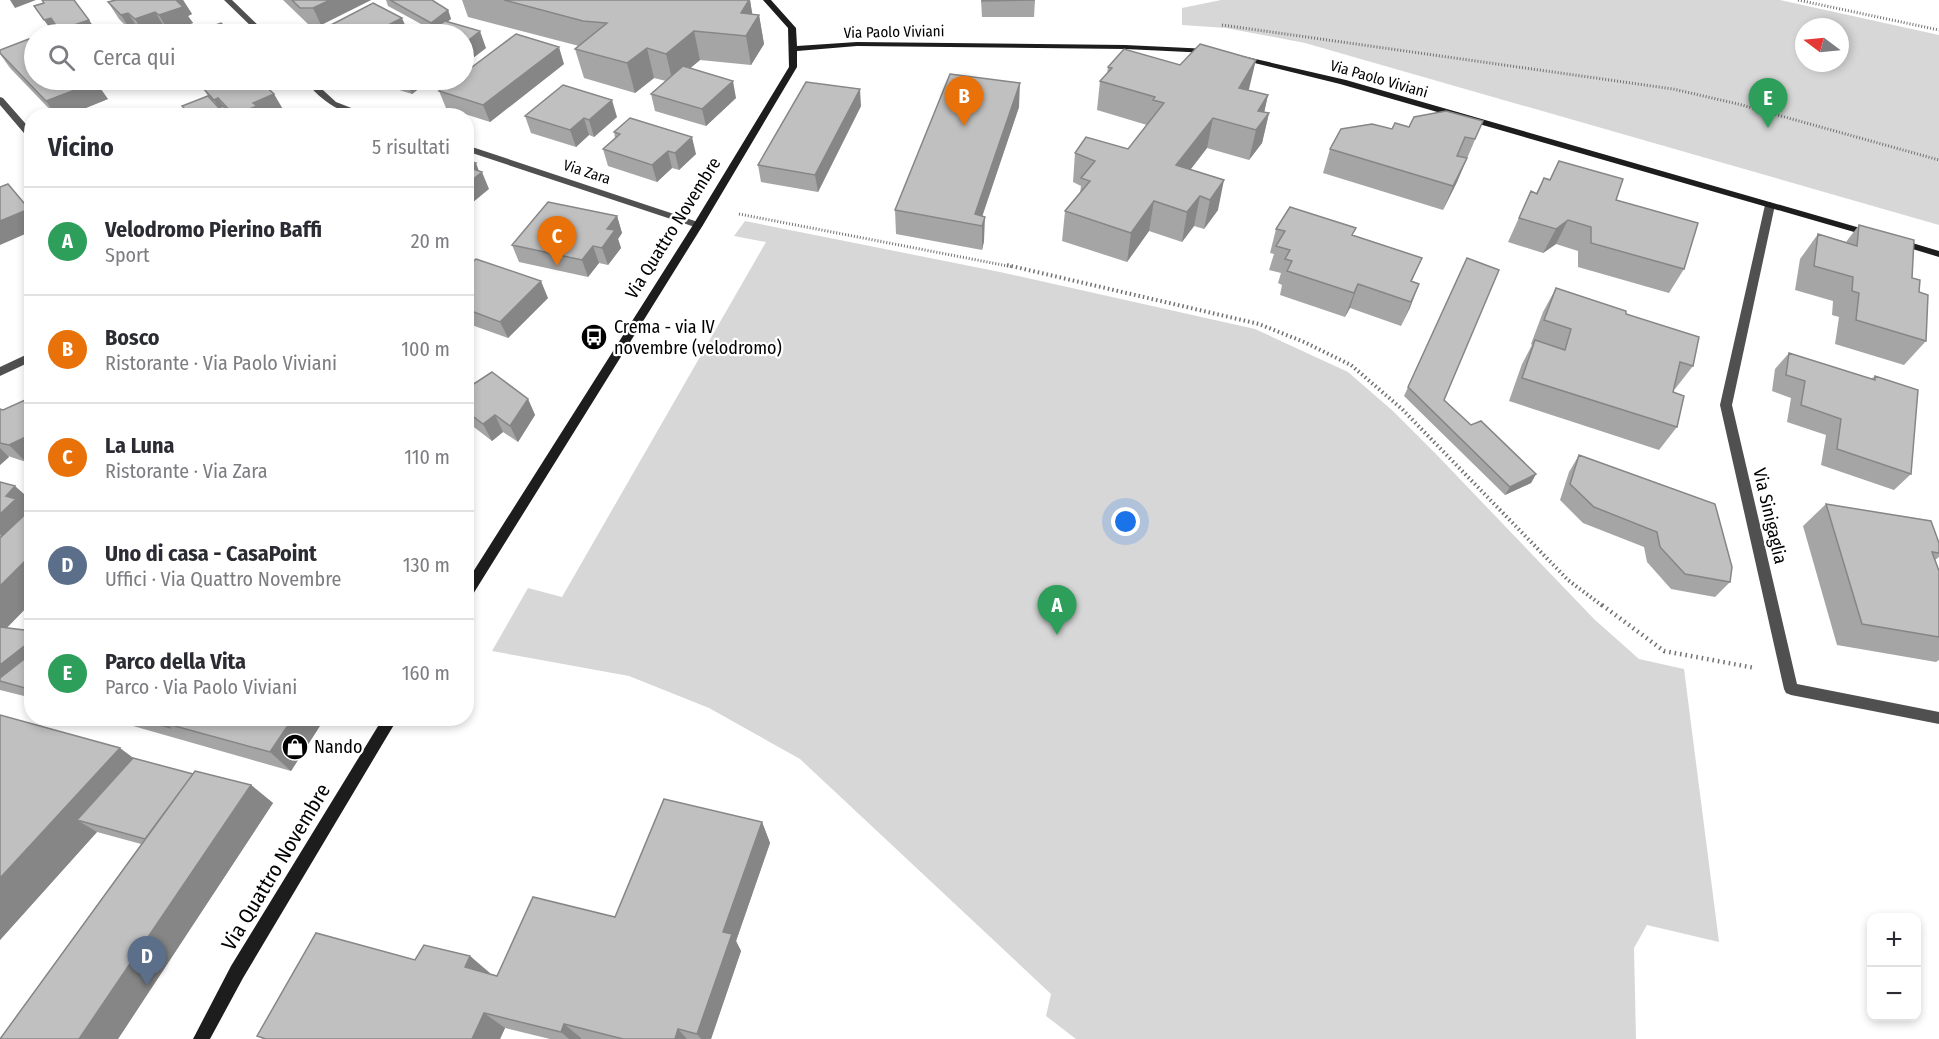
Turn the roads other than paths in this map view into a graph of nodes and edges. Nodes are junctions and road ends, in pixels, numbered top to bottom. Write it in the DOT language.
graph roads {
  1 [pos="228,0"];
  2 [pos="767,0"];
  3 [pos="253,24"];
  4 [pos="794,50"];
  5 [pos="1221,53"];
  6 [pos="1232,56"];
  7 [pos="318,90"];
  8 [pos="0,100"];
  9 [pos="345,108"];
  10 [pos="24,128"];
  11 [pos="474,151"];
  12 [pos="1770,205"];
  13 [pos="698,225"];
  14 [pos="1877,236"];
  15 [pos="1887,239"];
  16 [pos="1939,254"];
  17 [pos="24,360"];
  18 [pos="0,372"];
  19 [pos="474,582"];
  20 [pos="1939,718"];
  21 [pos="386,726"];
  22 [pos="201,1039"];
  1 -- 3 [label="street"];
  2 -- 4 [label="street, Via Quattro Novembre"];
  4 -- 5 [label="street, Via Paolo Viviani"];
  4 -- 13 [label="street, Via Quattro Novembre"];
  6 -- 12 [label="street, Via Paolo Viviani"];
  7 -- 9 [label="street"];
  8 -- 10 [label="street"];
  11 -- 13 [label="street, Via Zara"];
  12 -- 14 [label="street, Via Paolo Viviani"];
  12 -- 20 [label="street, Via Sinigaglia"];
  13 -- 19 [label="street, Via Quattro Novembre"];
  15 -- 16 [label="street"];
  17 -- 18 [label="street"];
  21 -- 22 [label="street, Via Quattro Novembre"];
}
